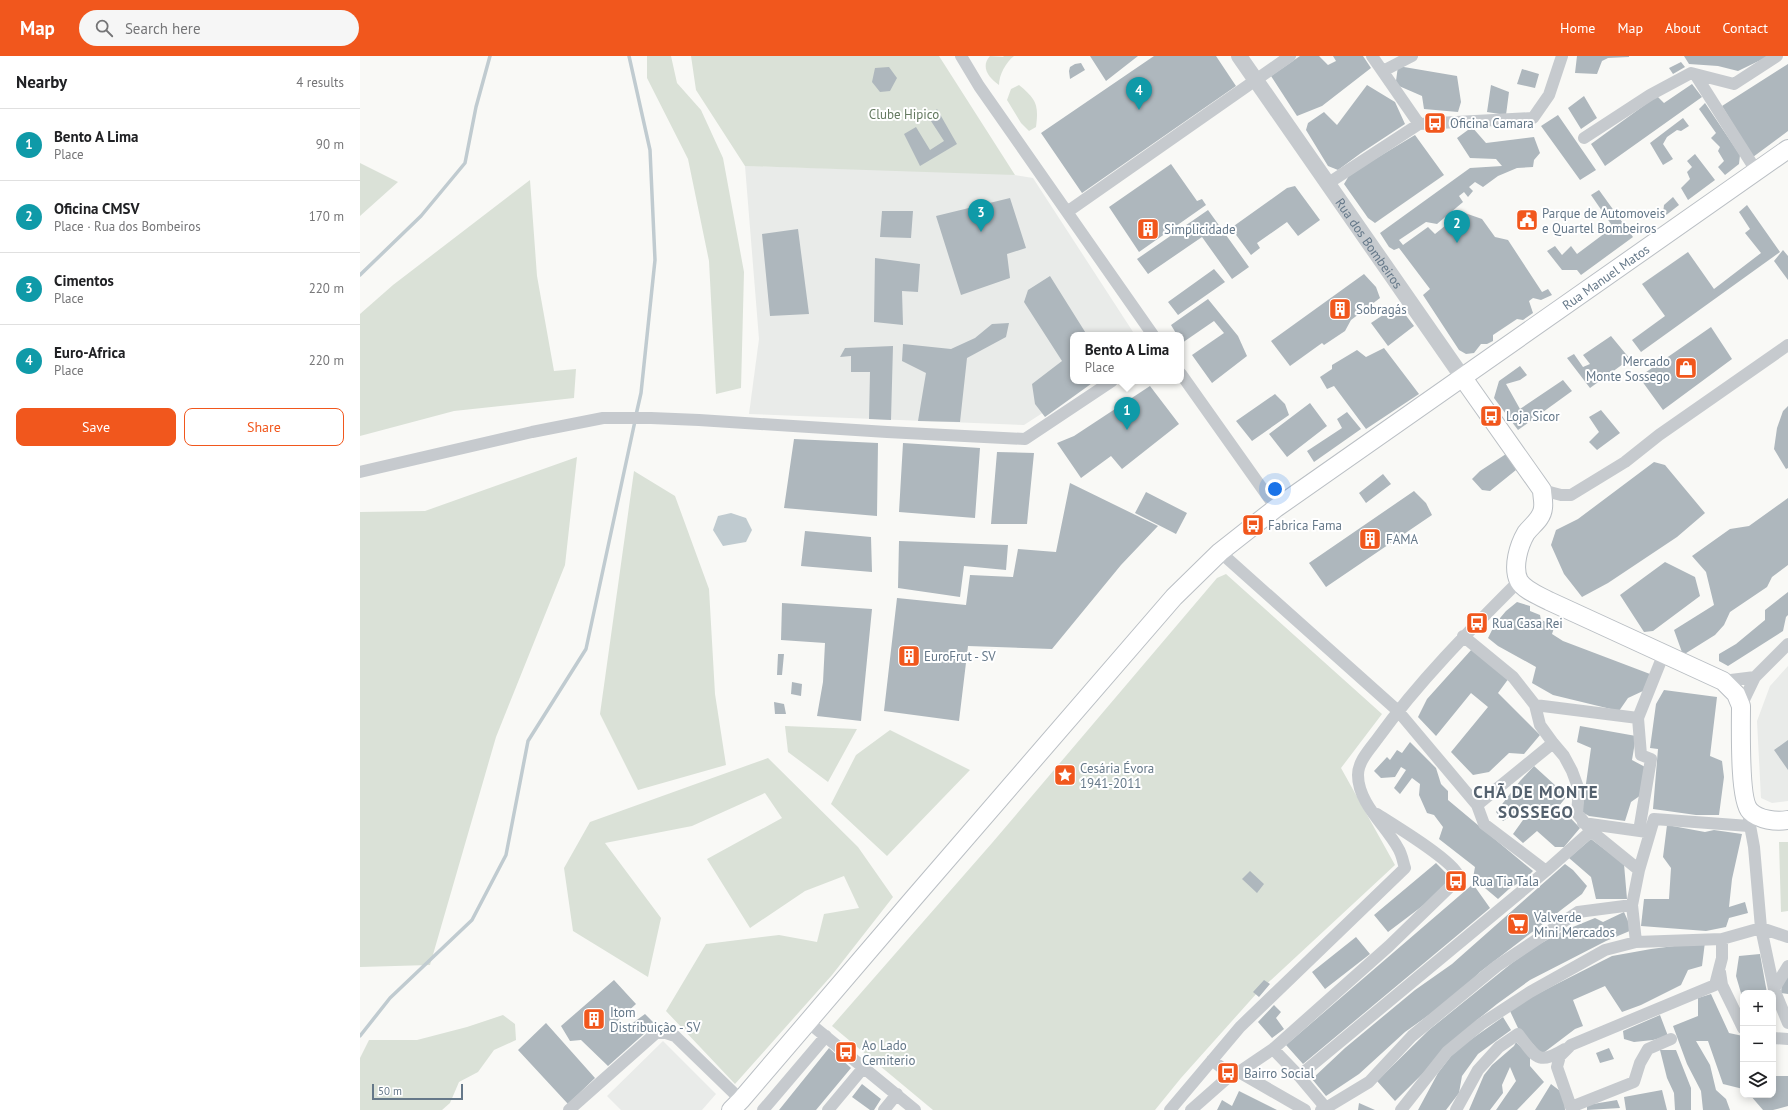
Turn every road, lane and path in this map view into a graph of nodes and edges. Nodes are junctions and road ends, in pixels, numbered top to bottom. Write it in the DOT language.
graph roads {
  1 [pos="962,56"];
  2 [pos="1239,56"];
  3 [pos="1290,56"];
  4 [pos="1372,56"];
  5 [pos="1412,56"];
  6 [pos="1562,56"];
  7 [pos="1777,56"];
  8 [pos="1383,71"];
  9 [pos="1695,74"];
  10 [pos="1256,79"];
  11 [pos="1419,124"];
  12 [pos="1584,138"];
  13 [pos="1788,149"];
  14 [pos="1757,172"];
  15 [pos="1327,184"];
  16 [pos="1067,212"];
  17 [pos="1151,332"];
  18 [pos="1788,346"];
  19 [pos="1184,378"];
  20 [pos="1464,378"];
  21 [pos="1108,384"];
  22 [pos="360,472"];
  23 [pos="1542,490"];
  24 [pos="1276,508"];
  25 [pos="1220,552"];
  26 [pos="1519,581"];
  27 [pos="1463,636"];
  28 [pos="1788,644"];
  29 [pos="1664,654"];
  30 [pos="1755,677"];
  31 [pos="1723,681"];
  32 [pos="1535,705"];
  33 [pos="1740,706"];
  34 [pos="1398,711"];
  35 [pos="1638,718"];
  36 [pos="1553,743"];
  37 [pos="1477,805"];
  38 [pos="1369,809"];
  39 [pos="1749,818"];
  40 [pos="1788,820"];
  41 [pos="1587,827"];
  42 [pos="1645,832"];
  43 [pos="1639,870"];
  44 [pos="1546,871"];
  45 [pos="1632,905"];
  46 [pos="1761,928"];
  47 [pos="1788,937"];
  48 [pos="1722,939"];
  49 [pos="1636,942"];
  50 [pos="1788,966"];
  51 [pos="1719,968"];
  52 [pos="1774,989"];
  53 [pos="808,1022"];
  54 [pos="1788,1023"];
  55 [pos="1742,1026"];
  56 [pos="826,1036"];
  57 [pos="1776,1038"];
  58 [pos="1671,1039"];
  59 [pos="1788,1039"];
  60 [pos="1571,1045"];
  61 [pos="1273,1049"];
  62 [pos="1212,1060"];
  63 [pos="864,1067"];
  64 [pos="1236,1073"];
  65 [pos="1299,1076"];
  66 [pos="897,1094"];
  67 [pos="1179,1100"];
  68 [pos="736,1105"];
  69 [pos="1572,1108"];
  70 [pos="1325,1109"];
  71 [pos="569,1110"];
  72 [pos="763,1110"];
  73 [pos="828,1110"];
  74 [pos="884,1110"];
  75 [pos="915,1110"];
  76 [pos="1170,1110"];
  77 [pos="1193,1110"];
  78 [pos="1305,1110"];
  79 [pos="1401,1110"];
  80 [pos="1456,1110"];
  1 -- 16 [label="street"];
  2 -- 10 [label="street, Rua dos Bombeiros"];
  3 -- 10 [label="street"];
  4 -- 8 [label="street"];
  5 -- 8 [label="street"];
  6 -- 11 [label="street"];
  7 -- 9 [label="street"];
  8 -- 11 [label="street"];
  9 -- 12 [label="street"];
  9 -- 14 [label="street"];
  10 -- 15 [label="street, Rua dos Bombeiros"];
  10 -- 16 [label="street"];
  11 -- 15 [label="street"];
  13 -- 14 [label="main road, Rua Manuel Matos"];
  14 -- 20 [label="main road, Rua Manuel Matos"];
  15 -- 20 [label="street, Rua dos Bombeiros"];
  16 -- 17 [label="street"];
  18 -- 23 [label="street"];
  19 -- 24 [label="street"];
  20 -- 23 [label="main road, Rua dos Bombeiros"];
  20 -- 24 [label="main road, Rua Manuel Matos"];
  21 -- 22 [label="street"];
  23 -- 26 [label="main road"];
  24 -- 25 [label="main road, Rua Manuel Matos"];
  25 -- 34 [label="street"];
  25 -- 53 [label="main road, Rua Manuel Matos"];
  26 -- 27 [label="street"];
  26 -- 29 [label="main road"];
  27 -- 32 [label="street"];
  27 -- 34 [label="street"];
  28 -- 30 [label="street"];
  29 -- 31 [label="main road"];
  29 -- 35 [label="street"];
  30 -- 31 [label="street"];
  30 -- 33 [label="street"];
  31 -- 33 [label="main road"];
  32 -- 35 [label="street"];
  32 -- 36 [label="street"];
  33 -- 39 [label="main road"];
  34 -- 37 [label="street"];
  34 -- 38 [label="street"];
  35 -- 42 [label="street"];
  36 -- 37 [label="street"];
  36 -- 41 [label="street"];
  37 -- 44 [label="street"];
  38 -- 61 [label="street"];
  38 -- 62 [label="street"];
  39 -- 40 [label="main road"];
  39 -- 42 [label="street"];
  39 -- 46 [label="street"];
  41 -- 42 [label="street"];
  41 -- 43 [label="street"];
  41 -- 44 [label="street"];
  42 -- 43 [label="street"];
  43 -- 45 [label="street"];
  44 -- 65 [label="street"];
  45 -- 49 [label="street"];
  45 -- 70 [label="street"];
  46 -- 47 [label="street"];
  46 -- 48 [label="street"];
  46 -- 52 [label="street"];
  48 -- 49 [label="street"];
  48 -- 51 [label="street"];
  49 -- 79 [label="street"];
  50 -- 52 [label="street"];
  51 -- 55 [label="street"];
  51 -- 60 [label="street"];
  52 -- 54 [label="street"];
  53 -- 56 [label="street"];
  53 -- 68 [label="main road, Rua Manuel Matos"];
  56 -- 63 [label="street"];
  56 -- 72 [label="street"];
  57 -- 59 [label="street"];
  58 -- 69 [label="street"];
  60 -- 69 [label="street"];
  60 -- 80 [label="street"];
  61 -- 64 [label="street"];
  61 -- 65 [label="street"];
  62 -- 64 [label="street"];
  62 -- 67 [label="street"];
  63 -- 66 [label="street"];
  63 -- 73 [label="street"];
  64 -- 77 [label="street"];
  64 -- 78 [label="street"];
  65 -- 70 [label="street"];
  66 -- 74 [label="street"];
  66 -- 75 [label="street"];
  67 -- 76 [label="street"];
  67 -- 77 [label="street"];
  68 -- 71 [label="street"];
}
